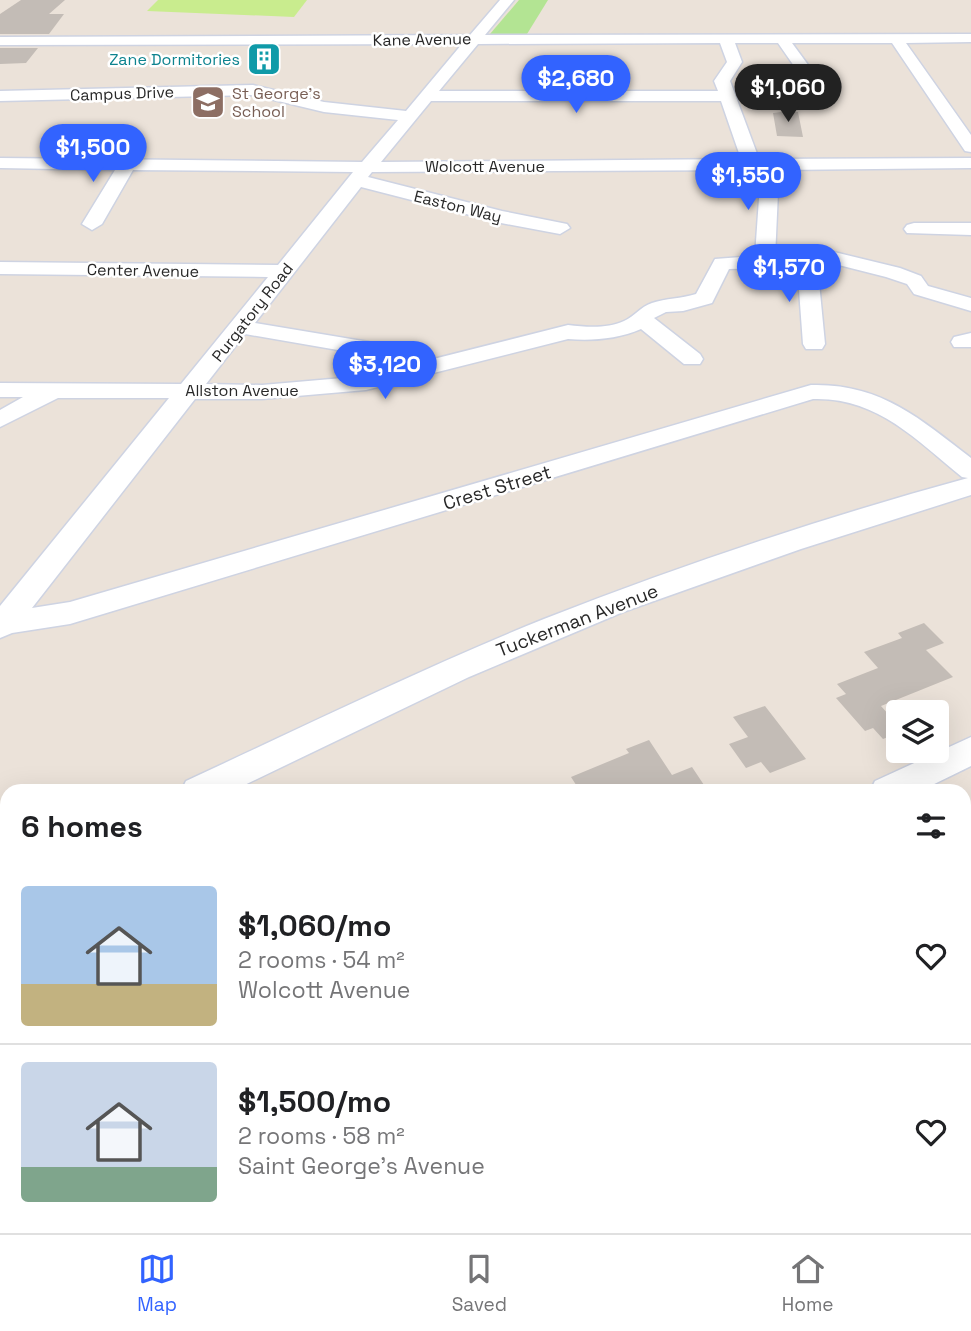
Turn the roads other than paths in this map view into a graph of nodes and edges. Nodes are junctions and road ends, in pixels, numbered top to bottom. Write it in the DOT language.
graph roads {
  1 [pos="507,0"];
  2 [pos="896,38"];
  3 [pos="971,38"];
  4 [pos="475,39"];
  5 [pos="726,39"];
  6 [pos="782,39"];
  7 [pos="0,41"];
  8 [pos="806,73"];
  9 [pos="0,96"];
  10 [pos="427,96"];
  11 [pos="726,96"];
  12 [pos="410,116"];
  13 [pos="971,146"];
  14 [pos="0,163"];
  15 [pos="128,163"];
  16 [pos="971,163"];
  17 [pos="761,164"];
  18 [pos="362,174"];
  19 [pos="92,224"];
  20 [pos="560,228"];
  21 [pos="914,229"];
  22 [pos="971,229"];
  23 [pos="830,257"];
  24 [pos="765,262"];
  25 [pos="0,268"];
  26 [pos="285,271"];
  27 [pos="971,305"];
  28 [pos="642,319"];
  29 [pos="241,327"];
  30 [pos="814,344"];
  31 [pos="361,347"];
  32 [pos="692,359"];
  33 [pos="57,389"];
  34 [pos="191,390"];
  35 [pos="3,396"];
  36 [pos="0,419"];
  37 [pos="971,471"];
  38 [pos="971,486"];
  39 [pos="1,625"];
  40 [pos="971,751"];
  41 [pos="213,784"];
  42 [pos="902,784"];
  1 -- 4 [label="street, Purgatory Road"];
  2 -- 3 [label="street, Kane Avenue"];
  2 -- 6 [label="street, Kane Avenue"];
  2 -- 13 [label="street"];
  4 -- 5 [label="street, Kane Avenue"];
  4 -- 7 [label="street, Kane Avenue"];
  4 -- 10 [label="street, Purgatory Road"];
  5 -- 6 [label="street, Kane Avenue"];
  5 -- 11 [label="street"];
  6 -- 8 [label="street"];
  9 -- 12 [label="street, Campus Drive"];
  10 -- 11 [label="street"];
  10 -- 12 [label="street, Purgatory Road"];
  11 -- 17 [label="street"];
  12 -- 18 [label="street, Purgatory Road"];
  14 -- 15 [label="street, Wolcott Avenue"];
  15 -- 18 [label="street, Wolcott Avenue"];
  15 -- 19 [label="street"];
  16 -- 17 [label="street, Wolcott Avenue"];
  17 -- 18 [label="street, Wolcott Avenue"];
  17 -- 24 [label="street"];
  18 -- 20 [label="street, Easton Way"];
  18 -- 26 [label="street, Purgatory Road"];
  21 -- 22 [label="street"];
  23 -- 27 [label="street"];
  24 -- 28 [label="street, Allston Avenue"];
  24 -- 30 [label="street"];
  25 -- 26 [label="street, Center Avenue"];
  26 -- 29 [label="street, Purgatory Road"];
  28 -- 32 [label="street"];
  28 -- 34 [label="street, Allston Avenue"];
  29 -- 31 [label="street"];
  29 -- 34 [label="street, Purgatory Road"];
  33 -- 34 [label="street, Allston Avenue"];
  33 -- 35 [label="street, Allston Avenue"];
  33 -- 36 [label="street"];
  34 -- 39 [label="street, Purgatory Road"];
  37 -- 39 [label="street, Crest Street"];
  38 -- 41 [label="street, Tuckerman Avenue"];
  40 -- 42 [label="street"];
}
